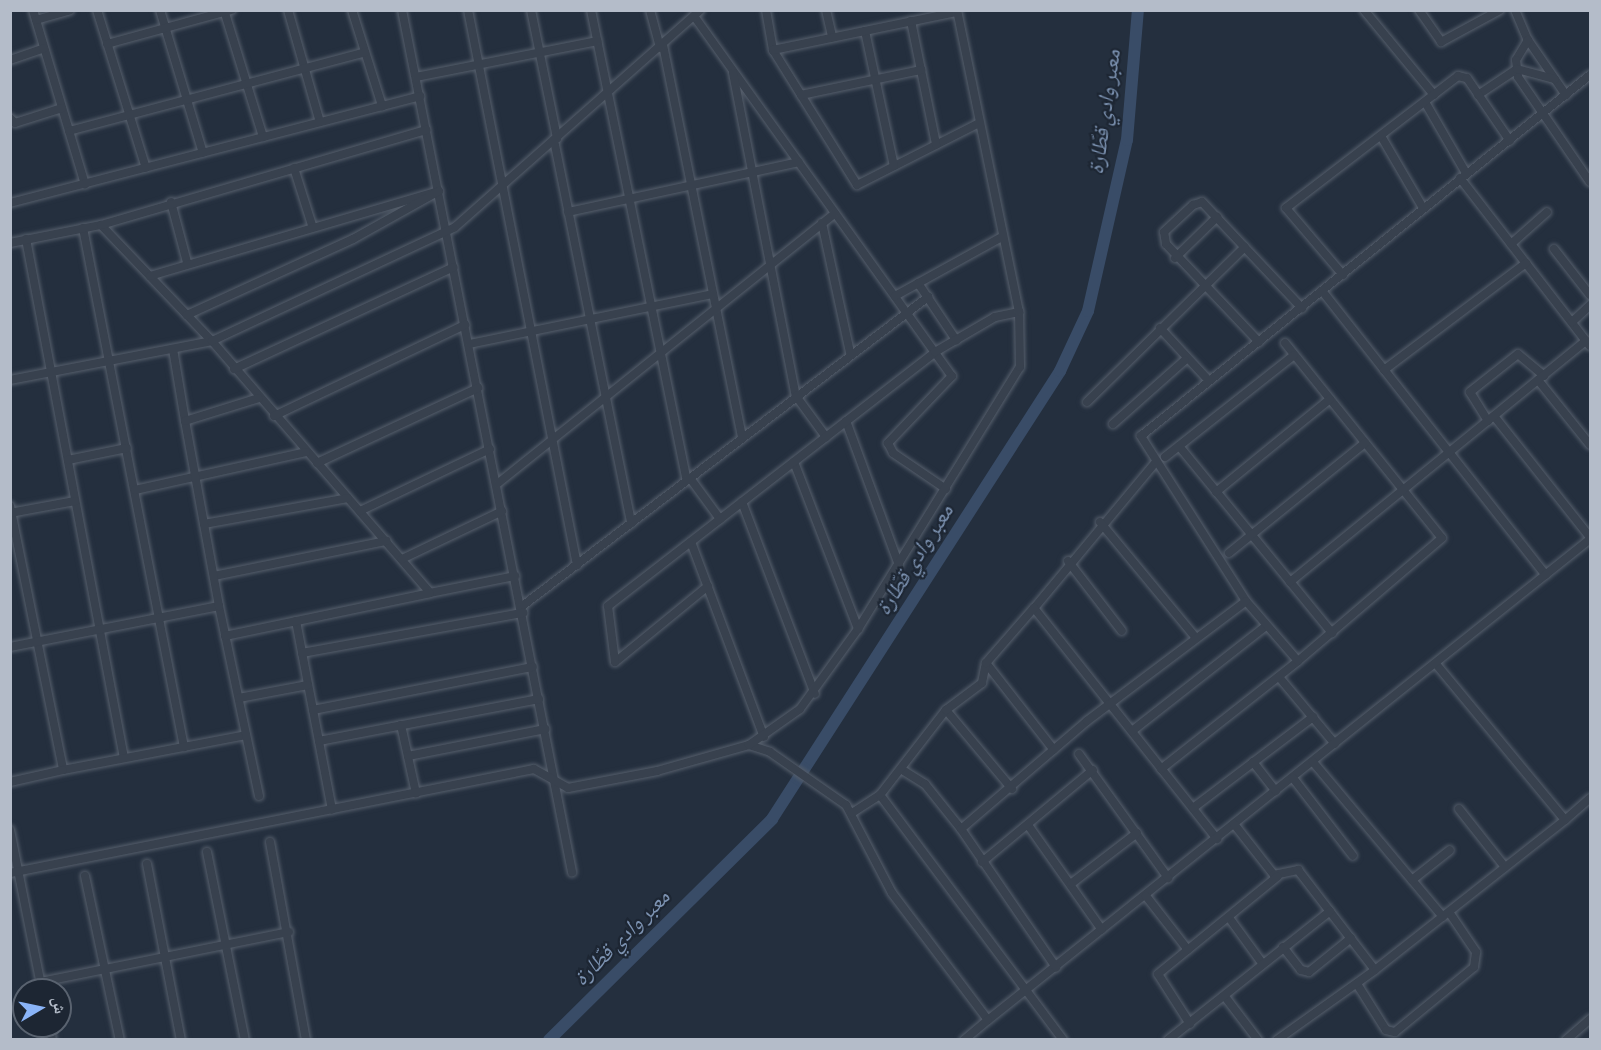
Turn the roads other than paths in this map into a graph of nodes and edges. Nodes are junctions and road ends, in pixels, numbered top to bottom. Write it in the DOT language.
graph roads {
  1 [pos="33,10"];
  2 [pos="70,10"];
  3 [pos="97,10"];
  4 [pos="160,10"];
  5 [pos="288,10"];
  6 [pos="352,10"];
  7 [pos="402,10"];
  8 [pos="468,10"];
  9 [pos="531,10"];
  10 [pos="591,10"];
  11 [pos="650,10"];
  12 [pos="766,10"];
  13 [pos="826,10"];
  14 [pos="1419,10"];
  15 [pos="1500,10"];
  16 [pos="1515,10"];
  17 [pos="227,11"];
  18 [pos="957,11"];
  19 [pos="1365,11"];
  20 [pos="697,14"];
  21 [pos="36,20"];
  22 [pos="911,21"];
  23 [pos="166,28"];
  24 [pos="865,31"];
  25 [pos="832,38"];
  26 [pos="1528,40"];
  27 [pos="597,41"];
  28 [pos="107,45"];
  29 [pos="661,46"];
  30 [pos="44,48"];
  31 [pos="773,50"];
  32 [pos="365,52"];
  33 [pos="540,53"];
  34 [pos="10,60"];
  35 [pos="478,64"];
  36 [pos="305,68"];
  37 [pos="1517,69"];
  38 [pos="732,70"];
  39 [pos="921,70"];
  40 [pos="1590,75"];
  41 [pos="416,77"];
  42 [pos="1555,79"];
  43 [pos="876,80"];
  44 [pos="246,84"];
  45 [pos="607,93"];
  46 [pos="801,95"];
  47 [pos="1434,95"];
  48 [pos="1478,95"];
  49 [pos="1566,95"];
  50 [pos="420,96"];
  51 [pos="187,99"];
  52 [pos="1425,102"];
  53 [pos="382,106"];
  54 [pos="62,108"];
  55 [pos="129,115"];
  56 [pos="1542,116"];
  57 [pos="10,118"];
  58 [pos="320,122"];
  59 [pos="979,123"];
  60 [pos="426,130"];
  61 [pos="69,131"];
  62 [pos="1381,136"];
  63 [pos="263,138"];
  64 [pos="555,139"];
  65 [pos="1510,141"];
  66 [pos="936,144"];
  67 [pos="203,153"];
  68 [pos="799,162"];
  69 [pos="894,166"];
  70 [pos="146,168"];
  71 [pos="294,168"];
  72 [pos="752,172"];
  73 [pos="1463,175"];
  74 [pos="1590,182"];
  75 [pos="85,184"];
  76 [pos="690,184"];
  77 [pos="503,185"];
  78 [pos="438,191"];
  79 [pos="629,199"];
  80 [pos="171,202"];
  81 [pos="10,203"];
  82 [pos="1424,208"];
  83 [pos="568,212"];
  84 [pos="1547,212"];
  85 [pos="835,213"];
  86 [pos="1217,217"];
  87 [pos="822,223"];
  88 [pos="101,225"];
  89 [pos="312,225"];
  90 [pos="83,228"];
  91 [pos="446,231"];
  92 [pos="1002,237"];
  93 [pos="26,239"];
  94 [pos="10,243"];
  95 [pos="1511,244"];
  96 [pos="1245,247"];
  97 [pos="1554,249"];
  98 [pos="1175,258"];
  99 [pos="187,262"];
  100 [pos="1526,263"];
  101 [pos="770,264"];
  102 [pos="454,267"];
  103 [pos="1343,275"];
  104 [pos="150,276"];
  105 [pos="918,283"];
  106 [pos="1204,286"];
  107 [pos="1323,292"];
  108 [pos="712,294"];
  109 [pos="1590,295"];
  110 [pos="895,296"];
  111 [pos="928,297"];
  112 [pos="1590,305"];
  113 [pos="651,306"];
  114 [pos="715,308"];
  115 [pos="1302,308"];
  116 [pos="905,311"];
  117 [pos="1019,312"];
  118 [pos="187,315"];
  119 [pos="590,319"];
  120 [pos="1572,322"];
  121 [pos="465,325"];
  122 [pos="1160,328"];
  123 [pos="531,331"];
  124 [pos="956,340"];
  125 [pos="212,341"];
  126 [pos="1259,342"];
  127 [pos="1285,343"];
  128 [pos="469,344"];
  129 [pos="1588,344"];
  130 [pos="173,349"];
  131 [pos="660,352"];
  132 [pos="935,352"];
  133 [pos="850,353"];
  134 [pos="1294,355"];
  135 [pos="111,360"];
  136 [pos="1185,360"];
  137 [pos="234,369"];
  138 [pos="1384,370"];
  139 [pos="53,373"];
  140 [pos="1541,378"];
  141 [pos="10,380"];
  142 [pos="1209,381"];
  143 [pos="478,388"];
  144 [pos="606,396"];
  145 [pos="796,396"];
  146 [pos="259,398"];
  147 [pos="1330,399"];
  148 [pos="1087,402"];
  149 [pos="274,416"];
  150 [pos="1491,418"];
  151 [pos="185,421"];
  152 [pos="846,421"];
  153 [pos="1113,424"];
  154 [pos="826,437"];
  155 [pos="742,438"];
  156 [pos="552,440"];
  157 [pos="1365,443"];
  158 [pos="1590,445"];
  159 [pos="1179,446"];
  160 [pos="127,448"];
  161 [pos="490,449"];
  162 [pos="306,452"];
  163 [pos="1450,452"];
  164 [pos="1166,457"];
  165 [pos="68,460"];
  166 [pos="794,462"];
  167 [pos="317,463"];
  168 [pos="1155,463"];
  169 [pos="195,478"];
  170 [pos="688,479"];
  171 [pos="497,484"];
  172 [pos="946,489"];
  173 [pos="1402,489"];
  174 [pos="135,490"];
  175 [pos="1216,492"];
  176 [pos="348,498"];
  177 [pos="75,501"];
  178 [pos="742,502"];
  179 [pos="11,511"];
  180 [pos="360,511"];
  181 [pos="502,511"];
  182 [pos="720,519"];
  183 [pos="1100,522"];
  184 [pos="631,523"];
  185 [pos="204,524"];
  186 [pos="1252,536"];
  187 [pos="1590,538"];
  188 [pos="386,542"];
  189 [pos="691,542"];
  190 [pos="1229,554"];
  191 [pos="402,559"];
  192 [pos="1068,561"];
  193 [pos="577,564"];
  194 [pos="898,565"];
  195 [pos="1546,575"];
  196 [pos="214,576"];
  197 [pos="515,576"];
  198 [pos="1290,582"];
  199 [pos="708,586"];
  200 [pos="430,593"];
  201 [pos="1246,601"];
  202 [pos="219,606"];
  203 [pos="1034,608"];
  204 [pos="522,610"];
  205 [pos="159,618"];
  206 [pos="296,621"];
  207 [pos="1266,626"];
  208 [pos="858,629"];
  209 [pos="98,630"];
  210 [pos="1122,631"];
  211 [pos="1332,633"];
  212 [pos="225,636"];
  213 [pos="1195,638"];
  214 [pos="38,641"];
  215 [pos="10,646"];
  216 [pos="302,653"];
  217 [pos="1298,661"];
  218 [pos="986,663"];
  219 [pos="1436,664"];
  220 [pos="533,667"];
  221 [pos="1279,677"];
  222 [pos="308,685"];
  223 [pos="815,694"];
  224 [pos="239,698"];
  225 [pos="539,699"];
  226 [pos="1110,703"];
  227 [pos="313,710"];
  228 [pos="946,710"];
  229 [pos="1312,717"];
  230 [pos="401,725"];
  231 [pos="545,729"];
  232 [pos="1132,731"];
  233 [pos="246,735"];
  234 [pos="768,735"];
  235 [pos="319,741"];
  236 [pos="1335,744"];
  237 [pos="749,745"];
  238 [pos="184,747"];
  239 [pos="1054,750"];
  240 [pos="770,752"];
  241 [pos="1079,754"];
  242 [pos="408,756"];
  243 [pos="124,759"];
  244 [pos="1253,762"];
  245 [pos="1313,762"];
  246 [pos="1161,769"];
  247 [pos="63,770"];
  248 [pos="1093,770"];
  249 [pos="904,771"];
  250 [pos="1293,778"];
  251 [pos="554,780"];
  252 [pos="10,782"];
  253 [pos="1012,789"];
  254 [pos="1276,791"];
  255 [pos="416,793"];
  256 [pos="880,795"];
  257 [pos="259,796"];
  258 [pos="1590,798"];
  259 [pos="1193,808"];
  260 [pos="332,810"];
  261 [pos="1459,810"];
  262 [pos="852,813"];
  263 [pos="1565,820"];
  264 [pos="1234,824"];
  265 [pos="1028,825"];
  266 [pos="961,829"];
  267 [pos="10,830"];
  268 [pos="1137,833"];
  269 [pos="1216,838"];
  270 [pos="270,842"];
  271 [pos="1450,850"];
  272 [pos="207,852"];
  273 [pos="1353,856"];
  274 [pos="982,862"];
  275 [pos="147,864"];
  276 [pos="1505,867"];
  277 [pos="15,872"];
  278 [pos="572,872"];
  279 [pos="85,876"];
  280 [pos="1277,877"];
  281 [pos="1168,878"];
  282 [pos="1412,880"];
  283 [pos="1072,883"];
  284 [pos="1146,896"];
  285 [pos="1330,911"];
  286 [pos="1446,915"];
  287 [pos="1230,920"];
  288 [pos="1102,930"];
  289 [pos="289,932"];
  290 [pos="1351,938"];
  291 [pos="225,945"];
  292 [pos="1283,947"];
  293 [pos="1188,950"];
  294 [pos="166,957"];
  295 [pos="1262,963"];
  296 [pos="1056,967"];
  297 [pos="106,969"];
  298 [pos="1375,970"];
  299 [pos="40,978"];
  300 [pos="72,978"];
  301 [pos="1357,984"];
  302 [pos="1027,990"];
  303 [pos="1226,998"];
  304 [pos="1590,1019"];
  305 [pos="988,1020"];
  306 [pos="1190,1024"];
  307 [pos="120,1040"];
  308 [pos="181,1040"];
  309 [pos="245,1040"];
  310 [pos="306,1040"];
  311 [pos="964,1040"];
  312 [pos="1063,1040"];
  313 [pos="1168,1040"];
  314 [pos="1258,1040"];
  315 [pos="1277,1040"];
  316 [pos="1566,1040"];
  1 -- 21 [label="street"];
  2 -- 21 [label="street"];
  3 -- 28 [label="street"];
  4 -- 23 [label="street"];
  5 -- 36 [label="street"];
  6 -- 32 [label="street"];
  7 -- 41 [label="street"];
  8 -- 35 [label="street"];
  9 -- 33 [label="street"];
  10 -- 27 [label="street"];
  11 -- 29 [label="street"];
  12 -- 31 [label="street"];
  13 -- 25 [label="street"];
  14 -- 15 [label="street"];
  16 -- 26 [label="street"];
  17 -- 23 [label="street"];
  17 -- 44 [label="street"];
  18 -- 22 [label="street"];
  18 -- 59 [label="street"];
  19 -- 47 [label="street"];
  20 -- 29 [label="street"];
  20 -- 38 [label="street"];
  21 -- 30 [label="street"];
  22 -- 24 [label="street"];
  22 -- 39 [label="street"];
  23 -- 28 [label="street"];
  23 -- 51 [label="street"];
  24 -- 25 [label="street"];
  24 -- 43 [label="street"];
  25 -- 31 [label="street"];
  26 -- 37 [label="street"];
  26 -- 42 [label="street"];
  27 -- 33 [label="street"];
  27 -- 45 [label="street"];
  28 -- 55 [label="street"];
  29 -- 45 [label="street"];
  29 -- 76 [label="street"];
  30 -- 34 [label="street"];
  30 -- 54 [label="street"];
  31 -- 46 [label="street"];
  32 -- 36 [label="street"];
  32 -- 53 [label="street"];
  33 -- 35 [label="street"];
  33 -- 64 [label="street"];
  35 -- 41 [label="street"];
  35 -- 77 [label="street"];
  36 -- 44 [label="street"];
  36 -- 58 [label="street"];
  37 -- 42 [label="street"];
  37 -- 48 [label="street"];
  37 -- 56 [label="street"];
  38 -- 68 [label="street"];
  38 -- 72 [label="street"];
  39 -- 43 [label="street"];
  39 -- 66 [label="street"];
  40 -- 49 [label="street"];
  41 -- 50 [label="street"];
  42 -- 49 [label="street"];
  43 -- 46 [label="street"];
  43 -- 69 [label="street"];
  44 -- 51 [label="street"];
  44 -- 63 [label="street"];
  45 -- 64 [label="street"];
  45 -- 79 [label="street"];
  46 -- 69 [label="street"];
  47 -- 48 [label="street"];
  47 -- 52 [label="street"];
  48 -- 65 [label="street"];
  49 -- 56 [label="street"];
  50 -- 53 [label="street"];
  50 -- 60 [label="street"];
  51 -- 55 [label="street"];
  51 -- 67 [label="street"];
  52 -- 62 [label="street"];
  52 -- 73 [label="street"];
  53 -- 58 [label="street"];
  54 -- 57 [label="street"];
  54 -- 61 [label="street"];
  55 -- 61 [label="street"];
  55 -- 70 [label="street"];
  56 -- 65 [label="street"];
  56 -- 74 [label="street"];
  58 -- 63 [label="street"];
  59 -- 66 [label="street"];
  59 -- 92 [label="street"];
  60 -- 71 [label="street"];
  60 -- 78 [label="street"];
  61 -- 75 [label="street"];
  62 -- 82 [label="street"];
  62 -- 103 [label="street"];
  63 -- 67 [label="street"];
  64 -- 77 [label="street"];
  64 -- 83 [label="street"];
  65 -- 73 [label="street"];
  66 -- 69 [label="street"];
  67 -- 70 [label="street"];
  68 -- 72 [label="street"];
  68 -- 85 [label="street"];
  70 -- 75 [label="street"];
  71 -- 80 [label="street"];
  71 -- 89 [label="street"];
  72 -- 76 [label="street"];
  72 -- 101 [label="street"];
  73 -- 82 [label="street"];
  73 -- 95 [label="street"];
  75 -- 81 [label="street"];
  76 -- 79 [label="street"];
  76 -- 108 [label="street"];
  77 -- 91 [label="street"];
  77 -- 123 [label="street"];
  78 -- 89 [label="street"];
  78 -- 91 [label="street"];
  78 -- 118 [label="street"];
  79 -- 83 [label="street"];
  79 -- 113 [label="street"];
  80 -- 88 [label="street"];
  80 -- 99 [label="street"];
  82 -- 103 [label="street"];
  83 -- 119 [label="street"];
  84 -- 95 [label="street"];
  85 -- 87 [label="street"];
  85 -- 110 [label="street"];
  86 -- 96 [label="street"];
  86 -- 98 [label="street"];
  86 -- 98 [label="street"];
  87 -- 101 [label="street"];
  87 -- 133 [label="street"];
  88 -- 90 [label="street"];
  88 -- 104 [label="street"];
  89 -- 99 [label="street"];
  90 -- 93 [label="street"];
  90 -- 135 [label="street"];
  91 -- 102 [label="street"];
  91 -- 125 [label="street"];
  92 -- 105 [label="street"];
  92 -- 117 [label="street"];
  93 -- 94 [label="street"];
  93 -- 139 [label="street"];
  95 -- 100 [label="street"];
  96 -- 106 [label="street"];
  96 -- 115 [label="street"];
  97 -- 109 [label="street"];
  98 -- 106 [label="street"];
  99 -- 104 [label="street"];
  100 -- 120 [label="street"];
  100 -- 138 [label="street"];
  101 -- 114 [label="street"];
  101 -- 145 [label="street"];
  102 -- 121 [label="street"];
  102 -- 137 [label="street"];
  103 -- 107 [label="street"];
  104 -- 118 [label="street"];
  105 -- 110 [label="street"];
  105 -- 111 [label="street"];
  106 -- 122 [label="street"];
  106 -- 126 [label="street"];
  107 -- 115 [label="street"];
  107 -- 138 [label="street"];
  108 -- 113 [label="street"];
  108 -- 114 [label="street"];
  110 -- 116 [label="street"];
  111 -- 116 [label="street"];
  111 -- 124 [label="street"];
  112 -- 120 [label="street"];
  113 -- 119 [label="street"];
  113 -- 131 [label="street"];
  114 -- 131 [label="street"];
  114 -- 155 [label="street"];
  115 -- 126 [label="street"];
  116 -- 132 [label="street"];
  116 -- 133 [label="street"];
  117 -- 124 [label="street"];
  117 -- 172 [label="street"];
  118 -- 125 [label="street"];
  119 -- 123 [label="street"];
  119 -- 144 [label="street"];
  120 -- 129 [label="street"];
  121 -- 128 [label="street"];
  121 -- 149 [label="street"];
  122 -- 136 [label="street"];
  122 -- 148 [label="street"];
  123 -- 128 [label="street"];
  123 -- 156 [label="street"];
  124 -- 132 [label="street"];
  125 -- 130 [label="street"];
  125 -- 137 [label="street"];
  126 -- 142 [label="street"];
  127 -- 134 [label="street"];
  128 -- 143 [label="street"];
  129 -- 140 [label="street"];
  130 -- 135 [label="street"];
  130 -- 151 [label="street"];
  131 -- 144 [label="street"];
  131 -- 170 [label="street"];
  132 -- 152 [label="street"];
  132 -- 172 [label="street"];
  133 -- 145 [label="street"];
  134 -- 147 [label="street"];
  134 -- 159 [label="street"];
  135 -- 139 [label="street"];
  135 -- 160 [label="street"];
  136 -- 142 [label="street"];
  136 -- 153 [label="street"];
  137 -- 146 [label="street"];
  138 -- 163 [label="street"];
  139 -- 141 [label="street"];
  139 -- 165 [label="street"];
  140 -- 150 [label="street"];
  140 -- 150 [label="street"];
  140 -- 158 [label="street"];
  142 -- 168 [label="street"];
  143 -- 161 [label="street"];
  143 -- 167 [label="street"];
  144 -- 156 [label="street"];
  144 -- 184 [label="street"];
  145 -- 154 [label="street"];
  145 -- 155 [label="street"];
  146 -- 149 [label="street"];
  146 -- 151 [label="street"];
  147 -- 157 [label="street"];
  147 -- 175 [label="street"];
  149 -- 162 [label="street"];
  150 -- 163 [label="street"];
  150 -- 187 [label="street"];
  151 -- 169 [label="street"];
  152 -- 154 [label="street"];
  152 -- 194 [label="street"];
  154 -- 166 [label="street"];
  155 -- 170 [label="street"];
  156 -- 171 [label="street"];
  156 -- 193 [label="street"];
  157 -- 173 [label="street"];
  157 -- 186 [label="street"];
  159 -- 164 [label="street"];
  159 -- 175 [label="street"];
  160 -- 165 [label="street"];
  160 -- 174 [label="street"];
  161 -- 171 [label="street"];
  161 -- 180 [label="street"];
  162 -- 167 [label="street"];
  162 -- 169 [label="street"];
  163 -- 173 [label="street"];
  163 -- 195 [label="street"];
  165 -- 177 [label="street"];
  166 -- 178 [label="street"];
  166 -- 208 [label="street"];
  167 -- 176 [label="street"];
  168 -- 183 [label="street"];
  168 -- 201 [label="street"];
  169 -- 174 [label="street"];
  169 -- 185 [label="street"];
  170 -- 182 [label="street"];
  170 -- 184 [label="street"];
  171 -- 181 [label="street"];
  172 -- 194 [label="street"];
  173 -- 198 [label="street"];
  173 -- 211 [label="street"];
  174 -- 205 [label="street"];
  175 -- 186 [label="street"];
  176 -- 180 [label="street"];
  176 -- 185 [label="street"];
  177 -- 179 [label="street"];
  177 -- 209 [label="street"];
  178 -- 182 [label="street"];
  178 -- 223 [label="street"];
  179 -- 214 [label="street"];
  180 -- 188 [label="street"];
  181 -- 191 [label="street"];
  181 -- 197 [label="street"];
  182 -- 189 [label="street"];
  183 -- 192 [label="street"];
  183 -- 213 [label="street"];
  184 -- 193 [label="street"];
  185 -- 196 [label="street"];
  186 -- 190 [label="street"];
  186 -- 198 [label="street"];
  187 -- 195 [label="street"];
  188 -- 191 [label="street"];
  188 -- 196 [label="street"];
  189 -- 199 [label="street"];
  189 -- 199 [label="street"];
  191 -- 200 [label="street"];
  192 -- 203 [label="street"];
  192 -- 210 [label="street"];
  193 -- 204 [label="street"];
  194 -- 208 [label="street"];
  195 -- 219 [label="street"];
  196 -- 202 [label="street"];
  197 -- 200 [label="street"];
  197 -- 204 [label="street"];
  198 -- 211 [label="street"];
  199 -- 234 [label="street"];
  200 -- 206 [label="street"];
  201 -- 207 [label="street"];
  201 -- 213 [label="street"];
  202 -- 205 [label="street"];
  202 -- 212 [label="street"];
  203 -- 218 [label="street"];
  203 -- 226 [label="street"];
  204 -- 216 [label="street"];
  204 -- 220 [label="street"];
  205 -- 209 [label="street"];
  205 -- 238 [label="street"];
  206 -- 212 [label="street"];
  206 -- 216 [label="street"];
  207 -- 217 [label="street"];
  207 -- 232 [label="street"];
  208 -- 223 [label="street"];
  209 -- 214 [label="street"];
  209 -- 243 [label="street"];
  211 -- 217 [label="street"];
  212 -- 224 [label="street"];
  213 -- 226 [label="street"];
  214 -- 215 [label="street"];
  214 -- 247 [label="street"];
  216 -- 222 [label="street"];
  217 -- 221 [label="street"];
  218 -- 228 [label="street"];
  218 -- 239 [label="street"];
  219 -- 236 [label="street"];
  219 -- 263 [label="street"];
  220 -- 225 [label="street"];
  220 -- 227 [label="street"];
  221 -- 229 [label="street"];
  221 -- 246 [label="street"];
  222 -- 224 [label="street"];
  222 -- 227 [label="street"];
  223 -- 234 [label="street"];
  224 -- 233 [label="street"];
  225 -- 230 [label="street"];
  225 -- 231 [label="street"];
  226 -- 232 [label="street"];
  226 -- 239 [label="street"];
  227 -- 235 [label="street"];
  228 -- 249 [label="street"];
  228 -- 253 [label="street"];
  229 -- 236 [label="street"];
  229 -- 244 [label="street"];
  230 -- 235 [label="street"];
  230 -- 242 [label="street"];
  231 -- 242 [label="street"];
  231 -- 251 [label="street"];
  232 -- 246 [label="street"];
  233 -- 238 [label="street"];
  233 -- 257 [label="street"];
  234 -- 237 [label="street"];
  234 -- 240 [label="street"];
  235 -- 260 [label="street"];
  236 -- 245 [label="street"];
  237 -- 240 [label="street"];
  237 -- 251 [label="street"];
  238 -- 243 [label="street"];
  239 -- 253 [label="street"];
  240 -- 262 [label="street"];
  241 -- 248 [label="street"];
  242 -- 255 [label="street"];
  243 -- 247 [label="street"];
  244 -- 254 [label="street"];
  244 -- 259 [label="street"];
  245 -- 250 [label="street"];
  245 -- 282 [label="street"];
  246 -- 259 [label="street"];
  247 -- 252 [label="street"];
  248 -- 265 [label="street"];
  248 -- 268 [label="street"];
  249 -- 256 [label="street"];
  249 -- 266 [label="street"];
  250 -- 254 [label="street"];
  250 -- 273 [label="street"];
  251 -- 255 [label="street"];
  251 -- 278 [label="street"];
  253 -- 266 [label="street"];
  254 -- 264 [label="street"];
  255 -- 260 [label="street"];
  256 -- 262 [label="street"];
  256 -- 302 [label="street"];
  258 -- 263 [label="street"];
  259 -- 269 [label="street"];
  260 -- 277 [label="street"];
  261 -- 276 [label="street"];
  262 -- 305 [label="street"];
  263 -- 276 [label="street"];
  264 -- 269 [label="street"];
  264 -- 280 [label="street"];
  265 -- 274 [label="street"];
  265 -- 283 [label="street"];
  266 -- 274 [label="street"];
  267 -- 277 [label="street"];
  268 -- 281 [label="street"];
  268 -- 283 [label="street"];
  269 -- 281 [label="street"];
  270 -- 289 [label="street"];
  271 -- 282 [label="street"];
  272 -- 291 [label="street"];
  274 -- 296 [label="street"];
  275 -- 294 [label="street"];
  276 -- 286 [label="street"];
  277 -- 299 [label="street"];
  279 -- 297 [label="street"];
  280 -- 285 [label="street"];
  280 -- 287 [label="street"];
  281 -- 284 [label="street"];
  282 -- 286 [label="street"];
  283 -- 288 [label="street"];
  284 -- 288 [label="street"];
  284 -- 293 [label="street"];
  285 -- 290 [label="street"];
  285 -- 292 [label="street"];
  286 -- 298 [label="street"];
  286 -- 301 [label="street"];
  287 -- 293 [label="street"];
  287 -- 295 [label="street"];
  288 -- 296 [label="street"];
  289 -- 291 [label="street"];
  289 -- 310 [label="street"];
  290 -- 292 [label="street"];
  290 -- 298 [label="street"];
  291 -- 294 [label="street"];
  291 -- 309 [label="street"];
  292 -- 295 [label="street"];
  293 -- 306 [label="street"];
  294 -- 297 [label="street"];
  294 -- 308 [label="street"];
  295 -- 303 [label="street"];
  296 -- 302 [label="street"];
  297 -- 300 [label="street"];
  297 -- 307 [label="street"];
  298 -- 301 [label="street"];
  301 -- 315 [label="street"];
  302 -- 305 [label="street"];
  302 -- 312 [label="street"];
  303 -- 306 [label="street"];
  303 -- 314 [label="street"];
  304 -- 316 [label="street"];
  305 -- 311 [label="street"];
  306 -- 313 [label="street"];
}
